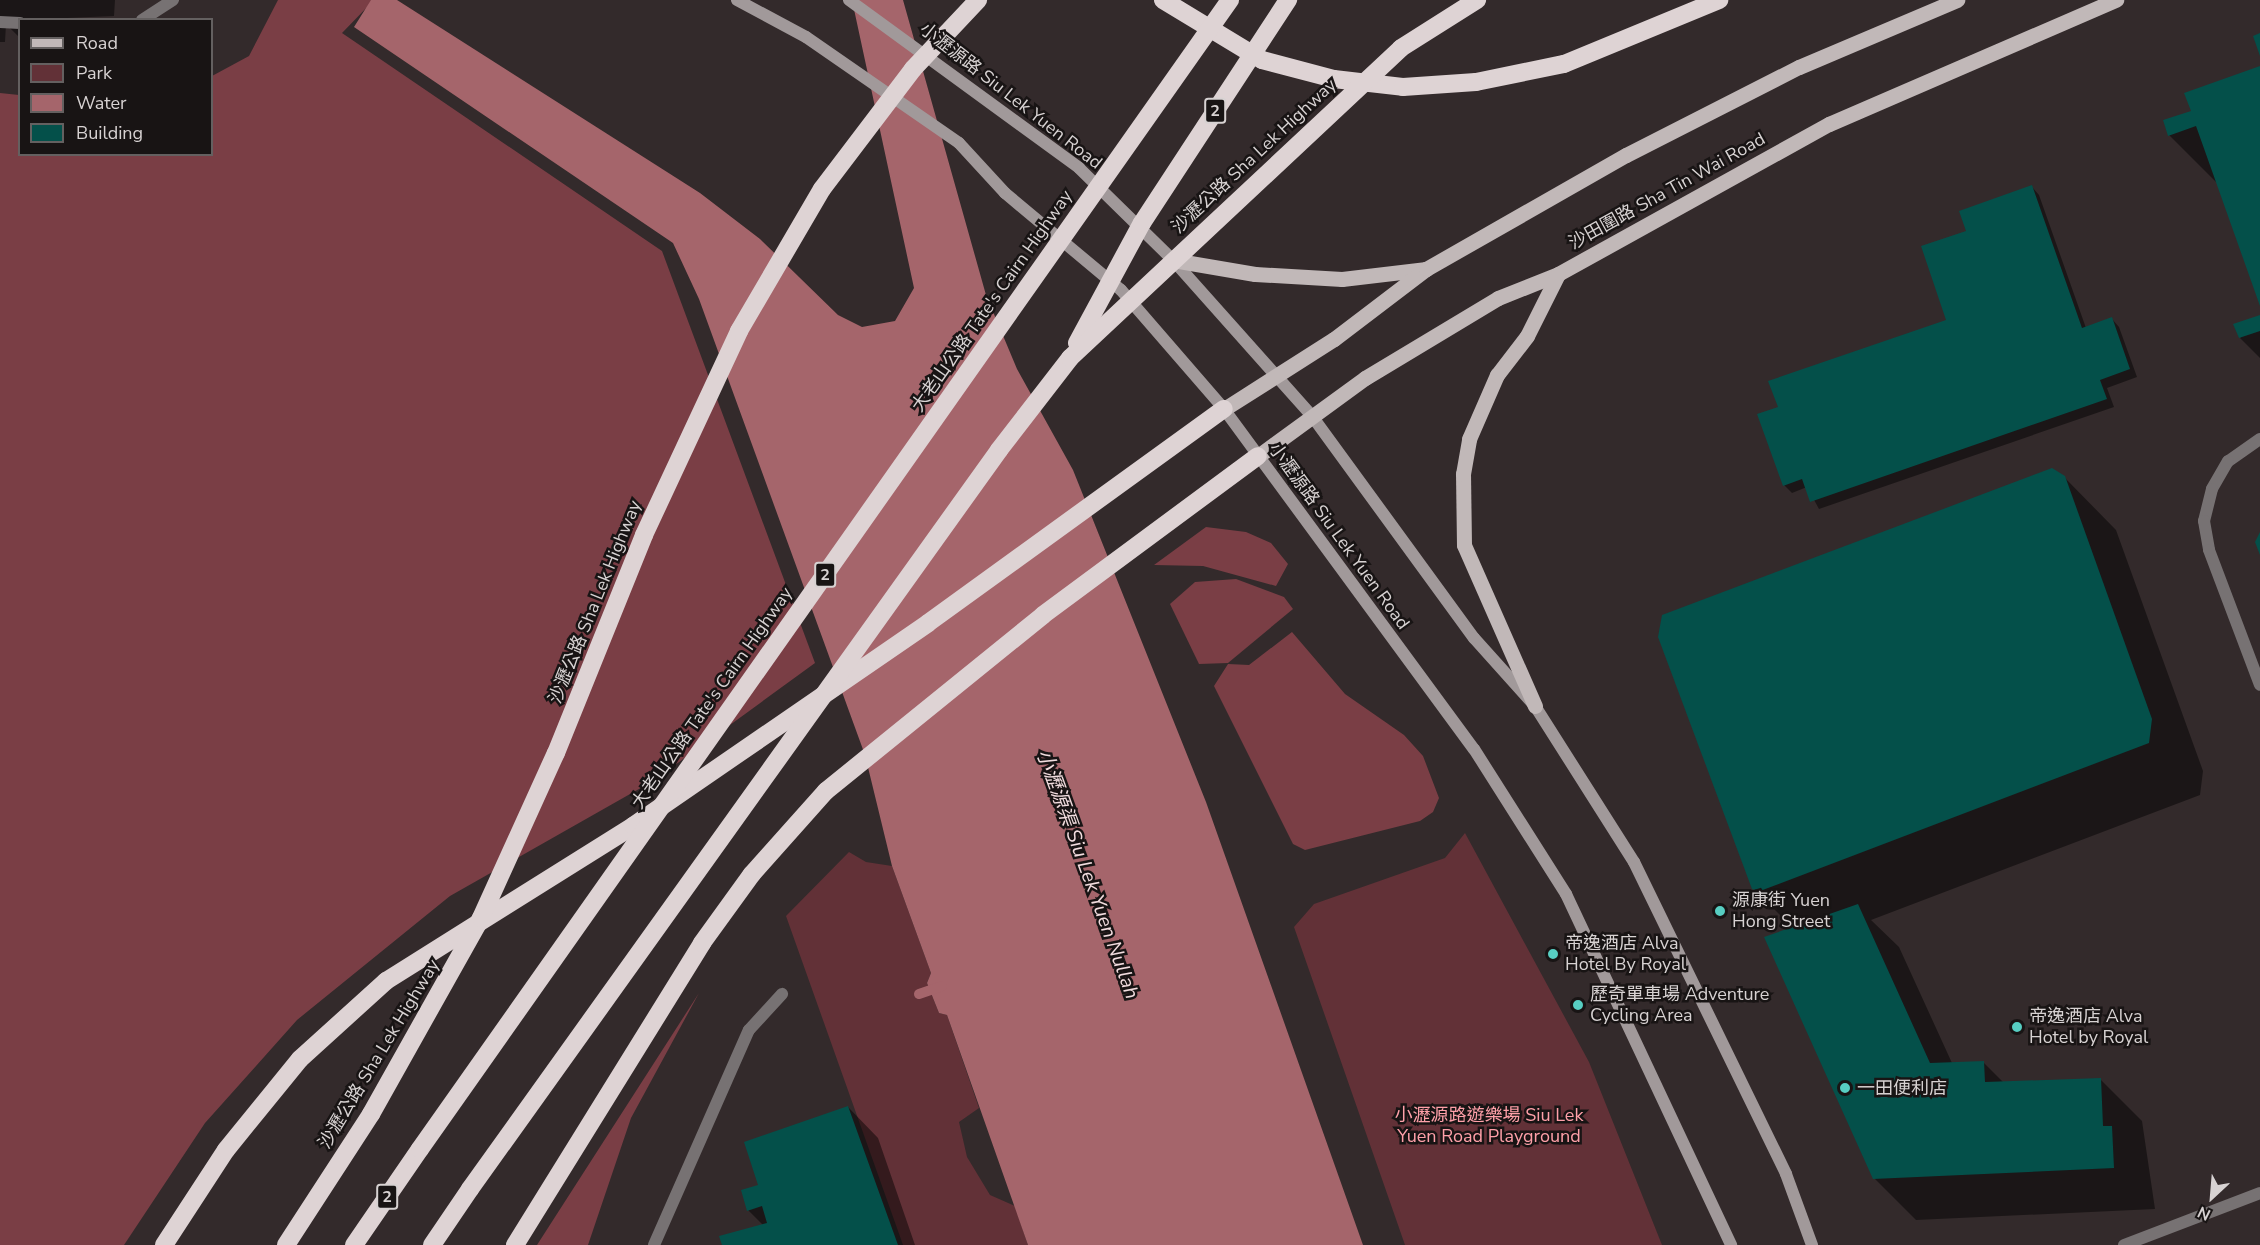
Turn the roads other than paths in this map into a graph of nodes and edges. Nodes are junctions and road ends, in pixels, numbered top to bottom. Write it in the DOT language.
graph roads {
  1 [pos="173,0"];
  2 [pos="737,0"];
  3 [pos="849,0"];
  4 [pos="978,0"];
  5 [pos="1162,0"];
  6 [pos="1230,0"];
  7 [pos="1288,0"];
  8 [pos="1477,0"];
  9 [pos="1719,0"];
  10 [pos="1957,0"];
  11 [pos="2116,0"];
  12 [pos="145,18"];
  13 [pos="0,22"];
  14 [pos="18,23"];
  15 [pos="1173,260"];
  16 [pos="1426,269"];
  17 [pos="1558,274"];
  18 [pos="1070,358"];
  19 [pos="1278,374"];
  20 [pos="1224,409"];
  21 [pos="1312,416"];
  22 [pos="2260,439"];
  23 [pos="1258,456"];
  24 [pos="2260,685"];
  25 [pos="1535,706"];
  26 [pos="782,994"];
  27 [pos="2260,1193"];
  28 [pos="164,1245"];
  29 [pos="286,1245"];
  30 [pos="354,1245"];
  31 [pos="432,1245"];
  32 [pos="515,1245"];
  33 [pos="654,1245"];
  34 [pos="1731,1245"];
  35 [pos="1812,1245"];
  36 [pos="2124,1245"];
  1 -- 12 [label="street"];
  2 -- 20 [label="main road, 小瀝源路 Siu Lek Yuen Road"];
  3 -- 15 [label="main road, 小瀝源路 Siu Lek Yuen Road"];
  4 -- 29 [label="highway, 沙瀝公路 Sha Lek Highway, bridge"];
  5 -- 9 [label="highway"];
  6 -- 30 [label="highway, 大老山公路 Tate's Cairn Highway / 2, bridge"];
  7 -- 18 [label="highway, 2, bridge"];
  8 -- 18 [label="highway, 沙瀝公路 Sha Lek Highway, bridge"];
  10 -- 16 [label="main road"];
  11 -- 17 [label="main road, 沙田圍路 Sha Tin Wai Road"];
  13 -- 14 [label="street"];
  15 -- 16 [label="main road"];
  15 -- 19 [label="main road, 小瀝源路 Siu Lek Yuen Road"];
  16 -- 19 [label="main road"];
  17 -- 21 [label="main road, 沙田圍路 Sha Tin Wai Road"];
  17 -- 25 [label="main road"];
  18 -- 31 [label="highway, 2, bridge"];
  19 -- 20 [label="main road"];
  19 -- 21 [label="main road, 小瀝源路 Siu Lek Yuen Road"];
  20 -- 23 [label="main road, 小瀝源路 Siu Lek Yuen Road"];
  20 -- 28 [label="highway, bridge"];
  21 -- 23 [label="main road, 沙田圍路 Sha Tin Wai Road"];
  21 -- 25 [label="main road, 小瀝源路 Siu Lek Yuen Road"];
  22 -- 24 [label="street"];
  23 -- 32 [label="highway"];
  23 -- 34 [label="main road, 小瀝源路 Siu Lek Yuen Road"];
  25 -- 35 [label="main road, 小瀝源路 Siu Lek Yuen Road"];
  26 -- 33 [label="street"];
  27 -- 36 [label="street"];
}
